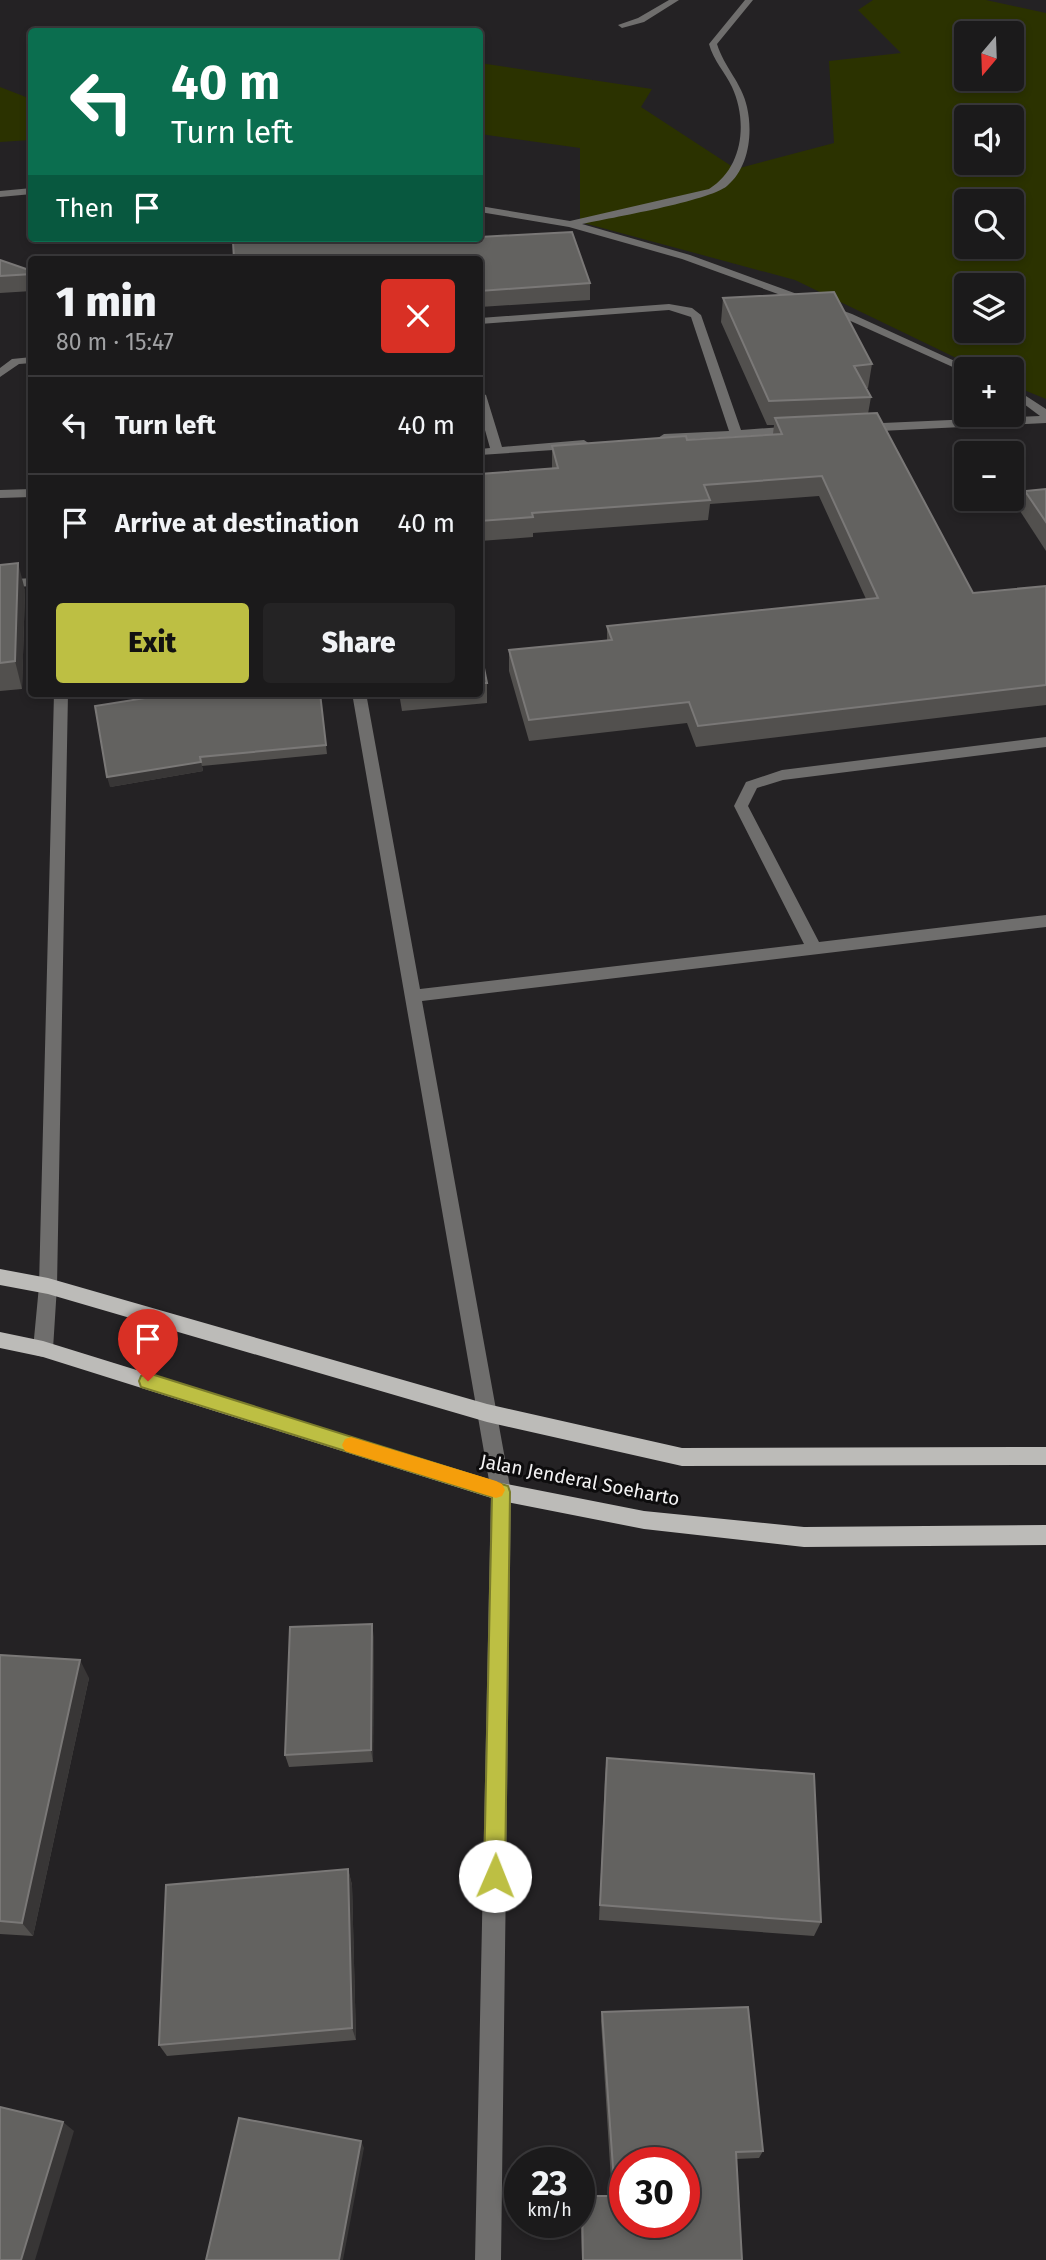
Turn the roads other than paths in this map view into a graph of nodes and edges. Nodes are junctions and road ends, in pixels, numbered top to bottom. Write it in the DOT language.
graph roads {
  1 [pos="675,0"];
  2 [pos="749,0"];
  3 [pos="622,26"];
  4 [pos="28,191"];
  5 [pos="0,194"];
  6 [pos="483,210"];
  7 [pos="570,224"];
  8 [pos="483,321"];
  9 [pos="28,360"];
  10 [pos="954,365"];
  11 [pos="0,374"];
  12 [pos="1024,400"];
  13 [pos="483,405"];
  14 [pos="1046,417"];
  15 [pos="844,428"];
  16 [pos="817,429"];
  17 [pos="736,433"];
  18 [pos="656,439"];
  19 [pos="603,443"];
  20 [pos="497,450"];
  21 [pos="483,452"];
  22 [pos="28,493"];
  23 [pos="0,494"];
  24 [pos="28,582"];
  25 [pos="0,584"];
  26 [pos="61,697"];
  27 [pos="360,697"];
  28 [pos="1046,742"];
  29 [pos="1046,921"];
  30 [pos="815,948"];
  31 [pos="414,996"];
  32 [pos="0,1277"];
  33 [pos="48,1286"];
  34 [pos="0,1340"];
  35 [pos="43,1349"];
  36 [pos="487,1413"];
  37 [pos="1046,1456"];
  38 [pos="501,1492"];
  39 [pos="1046,1535"];
  40 [pos="488,2260"];
  1 -- 3 [label="street"];
  2 -- 7 [label="street"];
  4 -- 5 [label="street"];
  6 -- 7 [label="street"];
  7 -- 10 [label="street"];
  8 -- 17 [label="street"];
  9 -- 11 [label="street"];
  12 -- 14 [label="street"];
  13 -- 20 [label="street"];
  14 -- 15 [label="street"];
  16 -- 17 [label="street"];
  17 -- 18 [label="street"];
  19 -- 20 [label="street"];
  20 -- 21 [label="street"];
  22 -- 23 [label="street"];
  24 -- 25 [label="street"];
  26 -- 33 [label="street"];
  27 -- 31 [label="street"];
  28 -- 30 [label="street"];
  29 -- 30 [label="street"];
  30 -- 31 [label="street"];
  31 -- 36 [label="street"];
  32 -- 33 [label="main road"];
  33 -- 35 [label="street"];
  33 -- 36 [label="main road"];
  34 -- 35 [label="main road, Jalan Jenderal Soeharto"];
  35 -- 38 [label="main road, Jalan Jenderal Soeharto"];
  36 -- 37 [label="main road"];
  36 -- 38 [label="street"];
  38 -- 39 [label="main road, Jalan Jenderal Soeharto"];
  38 -- 40 [label="street"];
}
